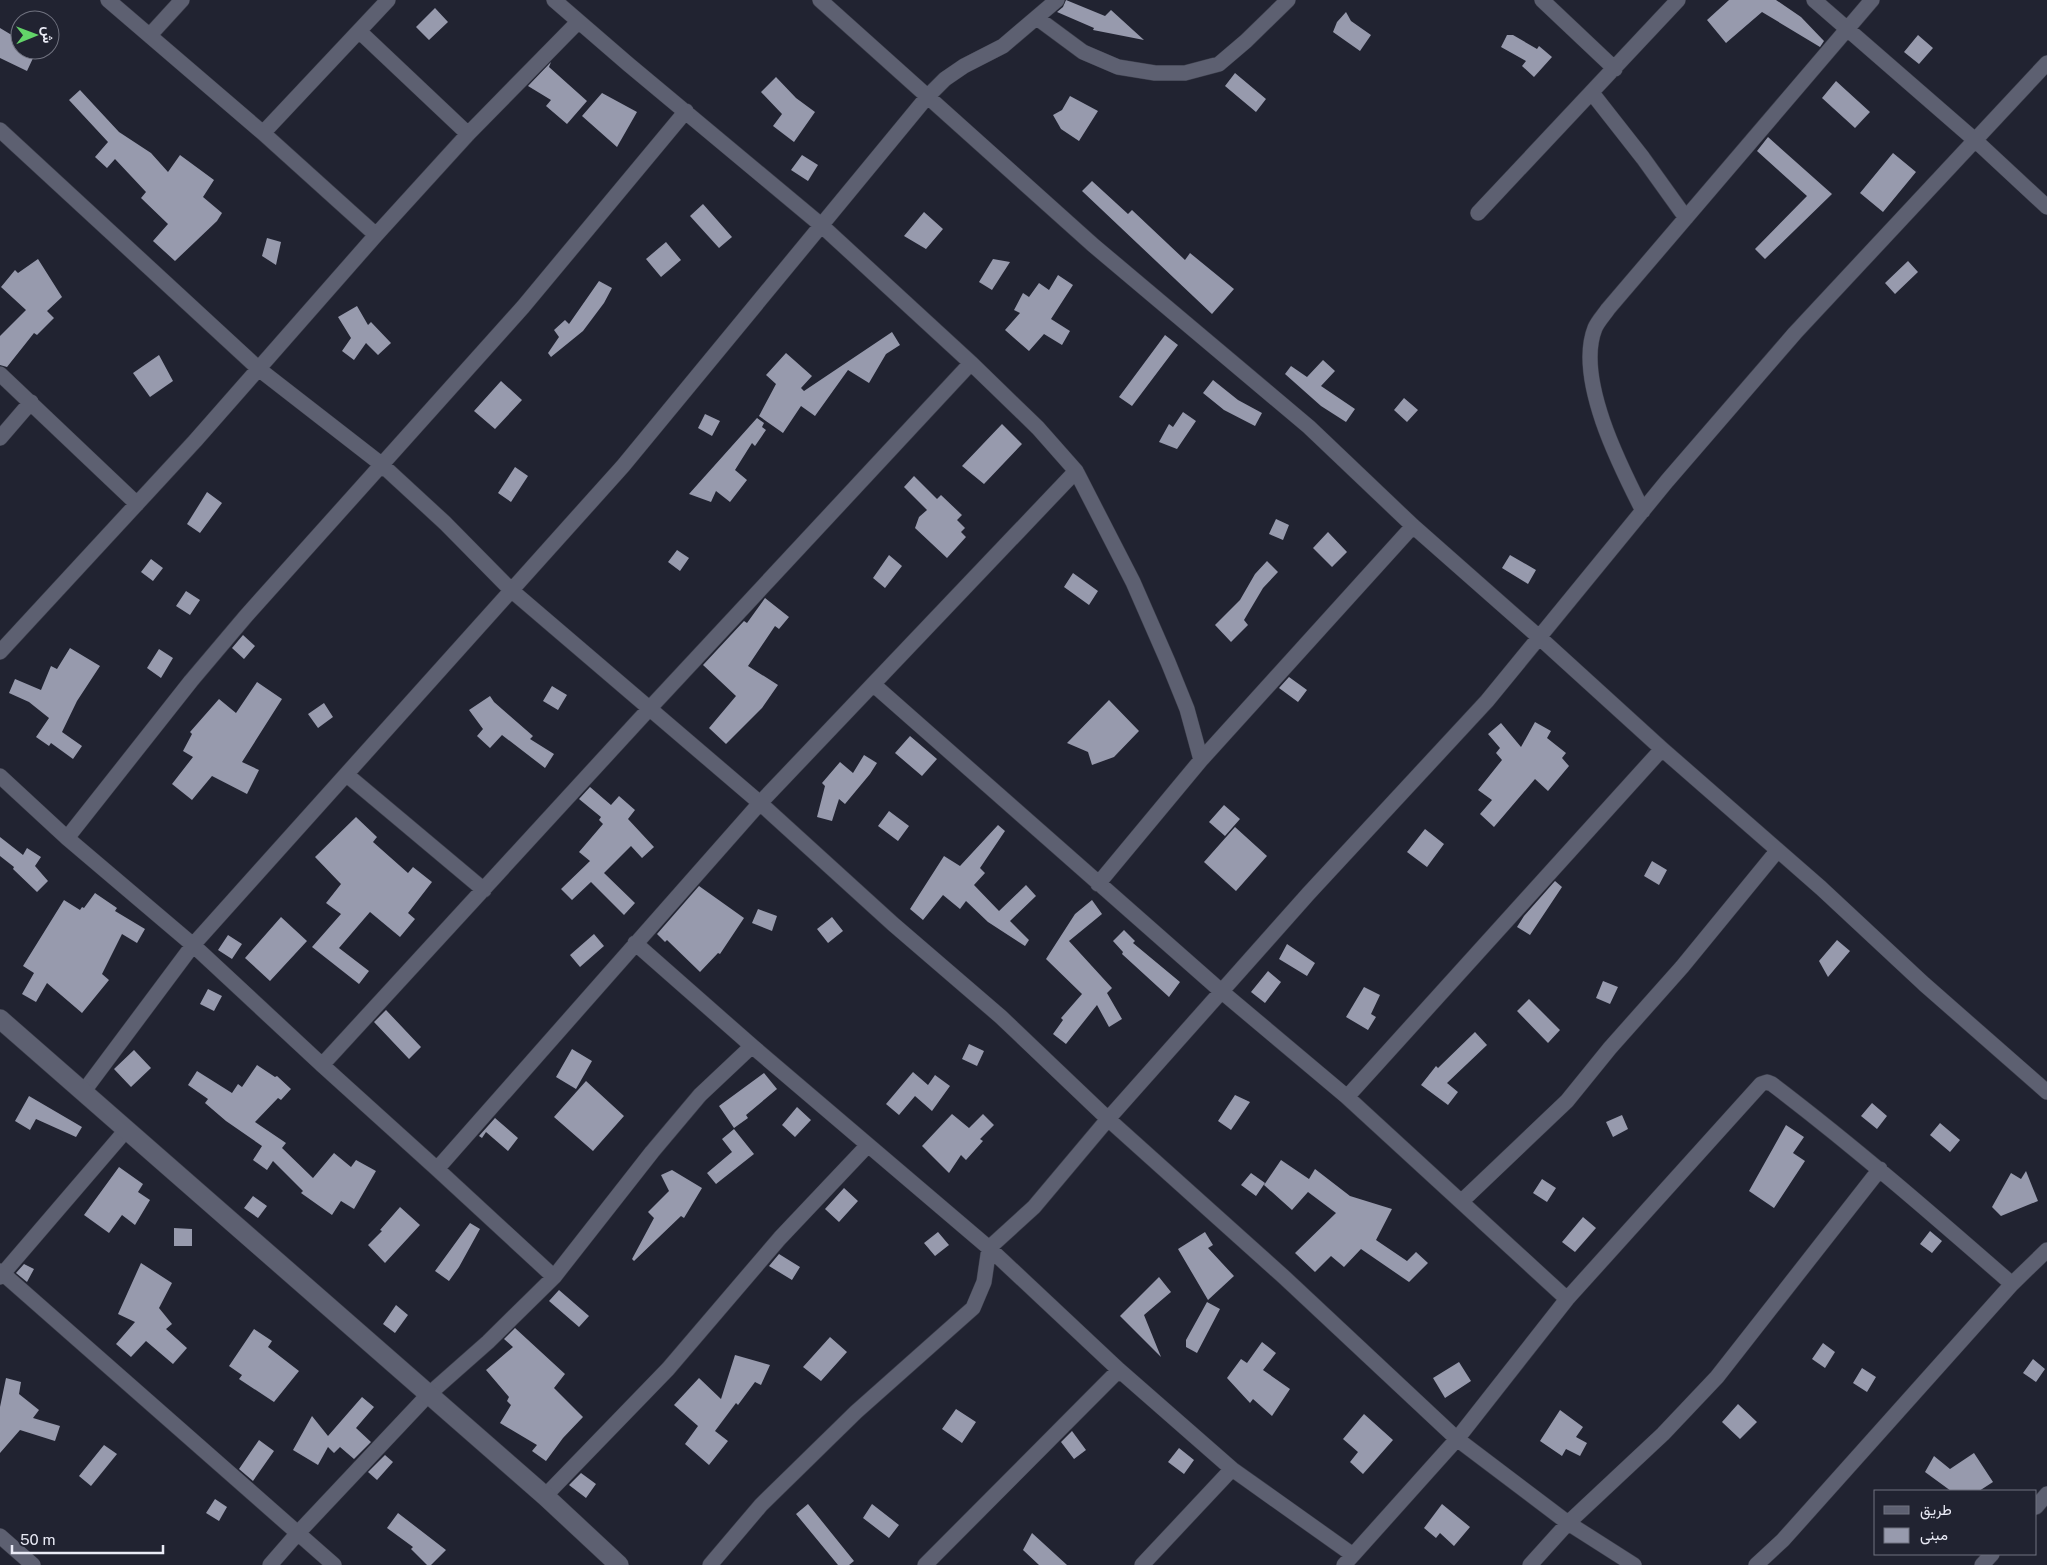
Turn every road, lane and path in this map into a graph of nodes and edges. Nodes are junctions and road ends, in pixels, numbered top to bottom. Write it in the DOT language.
graph roads {
  1 [pos="108,0"];
  2 [pos="182,0"];
  3 [pos="388,0"];
  4 [pos="554,0"];
  5 [pos="820,0"];
  6 [pos="1057,0"];
  7 [pos="1288,0"];
  8 [pos="1542,0"];
  9 [pos="1678,0"];
  10 [pos="1814,0"];
  11 [pos="1872,0"];
  12 [pos="1037,18"];
  13 [pos="578,22"];
  14 [pos="1847,30"];
  15 [pos="359,31"];
  16 [pos="150,35"];
  17 [pos="2047,63"];
  18 [pos="1615,69"];
  19 [pos="1592,93"];
  20 [pos="927,97"];
  21 [pos="686,111"];
  22 [pos="0,130"];
  23 [pos="263,133"];
  24 [pos="468,134"];
  25 [pos="1976,141"];
  26 [pos="2047,207"];
  27 [pos="1478,213"];
  28 [pos="1686,218"];
  29 [pos="821,225"];
  30 [pos="376,235"];
  31 [pos="971,363"];
  32 [pos="260,370"];
  33 [pos="0,374"];
  34 [pos="31,402"];
  35 [pos="0,438"];
  36 [pos="381,464"];
  37 [pos="1076,471"];
  38 [pos="137,504"];
  39 [pos="1643,511"];
  40 [pos="1413,526"];
  41 [pos="511,590"];
  42 [pos="1540,638"];
  43 [pos="0,652"];
  44 [pos="874,685"];
  45 [pos="649,708"];
  46 [pos="1662,749"];
  47 [pos="1201,760"];
  48 [pos="347,775"];
  49 [pos="0,776"];
  50 [pos="760,803"];
  51 [pos="67,838"];
  52 [pos="1777,851"];
  53 [pos="1098,884"];
  54 [pos="484,890"];
  55 [pos="635,943"];
  56 [pos="193,945"];
  57 [pos="1221,991"];
  58 [pos="0,1019"];
  59 [pos="752,1046"];
  60 [pos="322,1066"];
  61 [pos="84,1092"];
  62 [pos="2047,1092"];
  63 [pos="1347,1097"];
  64 [pos="1108,1119"];
  65 [pos="127,1129"];
  66 [pos="868,1145"];
  67 [pos="437,1169"];
  68 [pos="1880,1169"];
  69 [pos="1462,1201"];
  70 [pos="989,1248"];
  71 [pos="2047,1250"];
  72 [pos="1,1274"];
  73 [pos="554,1277"];
  74 [pos="2012,1284"];
  75 [pos="1567,1300"];
  76 [pos="1119,1370"];
  77 [pos="428,1395"];
  78 [pos="1457,1439"];
  79 [pos="1232,1469"];
  80 [pos="2047,1494"];
  81 [pos="545,1496"];
  82 [pos="2037,1505"];
  83 [pos="1568,1523"];
  84 [pos="297,1534"];
  85 [pos="0,1536"];
  86 [pos="1991,1555"];
  87 [pos="1348,1560"];
  88 [pos="33,1565"];
  89 [pos="270,1565"];
  90 [pos="334,1565"];
  91 [pos="619,1565"];
  92 [pos="710,1565"];
  93 [pos="925,1565"];
  94 [pos="1142,1565"];
  95 [pos="1530,1565"];
  96 [pos="1634,1565"];
  97 [pos="1756,1565"];
  98 [pos="1982,1565"];
  1 -- 16 [label="street"];
  2 -- 16 [label="street"];
  3 -- 15 [label="street"];
  4 -- 13 [label="street"];
  5 -- 20 [label="street"];
  6 -- 12 [label="street"];
  7 -- 12 [label="street"];
  8 -- 18 [label="street"];
  9 -- 18 [label="street"];
  10 -- 14 [label="street"];
  11 -- 14 [label="street"];
  12 -- 20 [label="street"];
  13 -- 21 [label="street"];
  13 -- 24 [label="street"];
  14 -- 25 [label="street"];
  14 -- 28 [label="street"];
  15 -- 23 [label="street"];
  15 -- 24 [label="street"];
  16 -- 23 [label="street"];
  17 -- 25 [label="street"];
  18 -- 19 [label="street"];
  19 -- 27 [label="street"];
  19 -- 28 [label="street"];
  20 -- 29 [label="street"];
  20 -- 40 [label="street"];
  21 -- 29 [label="street"];
  21 -- 36 [label="street"];
  22 -- 32 [label="street"];
  23 -- 30 [label="street"];
  24 -- 30 [label="street"];
  25 -- 26 [label="street"];
  25 -- 39 [label="street"];
  28 -- 39 [label="street"];
  29 -- 31 [label="street"];
  29 -- 41 [label="street"];
  30 -- 32 [label="street"];
  31 -- 37 [label="street"];
  31 -- 45 [label="street"];
  32 -- 36 [label="street"];
  32 -- 38 [label="street"];
  33 -- 34 [label="street"];
  34 -- 35 [label="street"];
  34 -- 38 [label="street"];
  36 -- 41 [label="street"];
  36 -- 51 [label="street"];
  37 -- 44 [label="street"];
  37 -- 47 [label="street"];
  38 -- 43 [label="street"];
  39 -- 42 [label="street"];
  40 -- 42 [label="street"];
  40 -- 47 [label="street"];
  41 -- 45 [label="street"];
  41 -- 48 [label="street"];
  42 -- 46 [label="street"];
  42 -- 57 [label="street"];
  44 -- 50 [label="street"];
  44 -- 53 [label="street"];
  45 -- 50 [label="street"];
  45 -- 54 [label="street"];
  46 -- 52 [label="street"];
  46 -- 63 [label="street"];
  47 -- 53 [label="street"];
  48 -- 54 [label="street"];
  48 -- 56 [label="street"];
  49 -- 51 [label="street"];
  50 -- 55 [label="street"];
  50 -- 64 [label="street"];
  51 -- 56 [label="street"];
  52 -- 62 [label="street"];
  52 -- 69 [label="street"];
  53 -- 57 [label="street"];
  54 -- 60 [label="street"];
  55 -- 59 [label="street"];
  55 -- 67 [label="street"];
  56 -- 60 [label="street"];
  56 -- 61 [label="street"];
  57 -- 63 [label="street"];
  57 -- 64 [label="street"];
  58 -- 61 [label="street"];
  59 -- 66 [label="street"];
  59 -- 73 [label="street"];
  60 -- 67 [label="street"];
  61 -- 65 [label="street"];
  63 -- 69 [label="street"];
  64 -- 70 [label="street"];
  64 -- 78 [label="street"];
  65 -- 72 [label="street"];
  65 -- 77 [label="street"];
  66 -- 70 [label="street"];
  66 -- 81 [label="street"];
  67 -- 73 [label="street"];
  68 -- 74 [label="street"];
  68 -- 75 [label="street"];
  68 -- 83 [label="street"];
  69 -- 75 [label="street"];
  70 -- 76 [label="street"];
  70 -- 92 [label="street"];
  71 -- 74 [label="street"];
  72 -- 84 [label="street"];
  73 -- 77 [label="street"];
  74 -- 97 [label="street"];
  75 -- 78 [label="street"];
  76 -- 79 [label="street"];
  76 -- 93 [label="street"];
  77 -- 81 [label="street"];
  77 -- 84 [label="street"];
  78 -- 83 [label="street"];
  78 -- 87 [label="street"];
  79 -- 87 [label="street"];
  79 -- 94 [label="street"];
  80 -- 82 [label="street"];
  81 -- 91 [label="street"];
  83 -- 95 [label="street"];
  83 -- 96 [label="street"];
  84 -- 89 [label="street"];
  84 -- 90 [label="street"];
  85 -- 88 [label="street"];
  86 -- 98 [label="street"];
}
